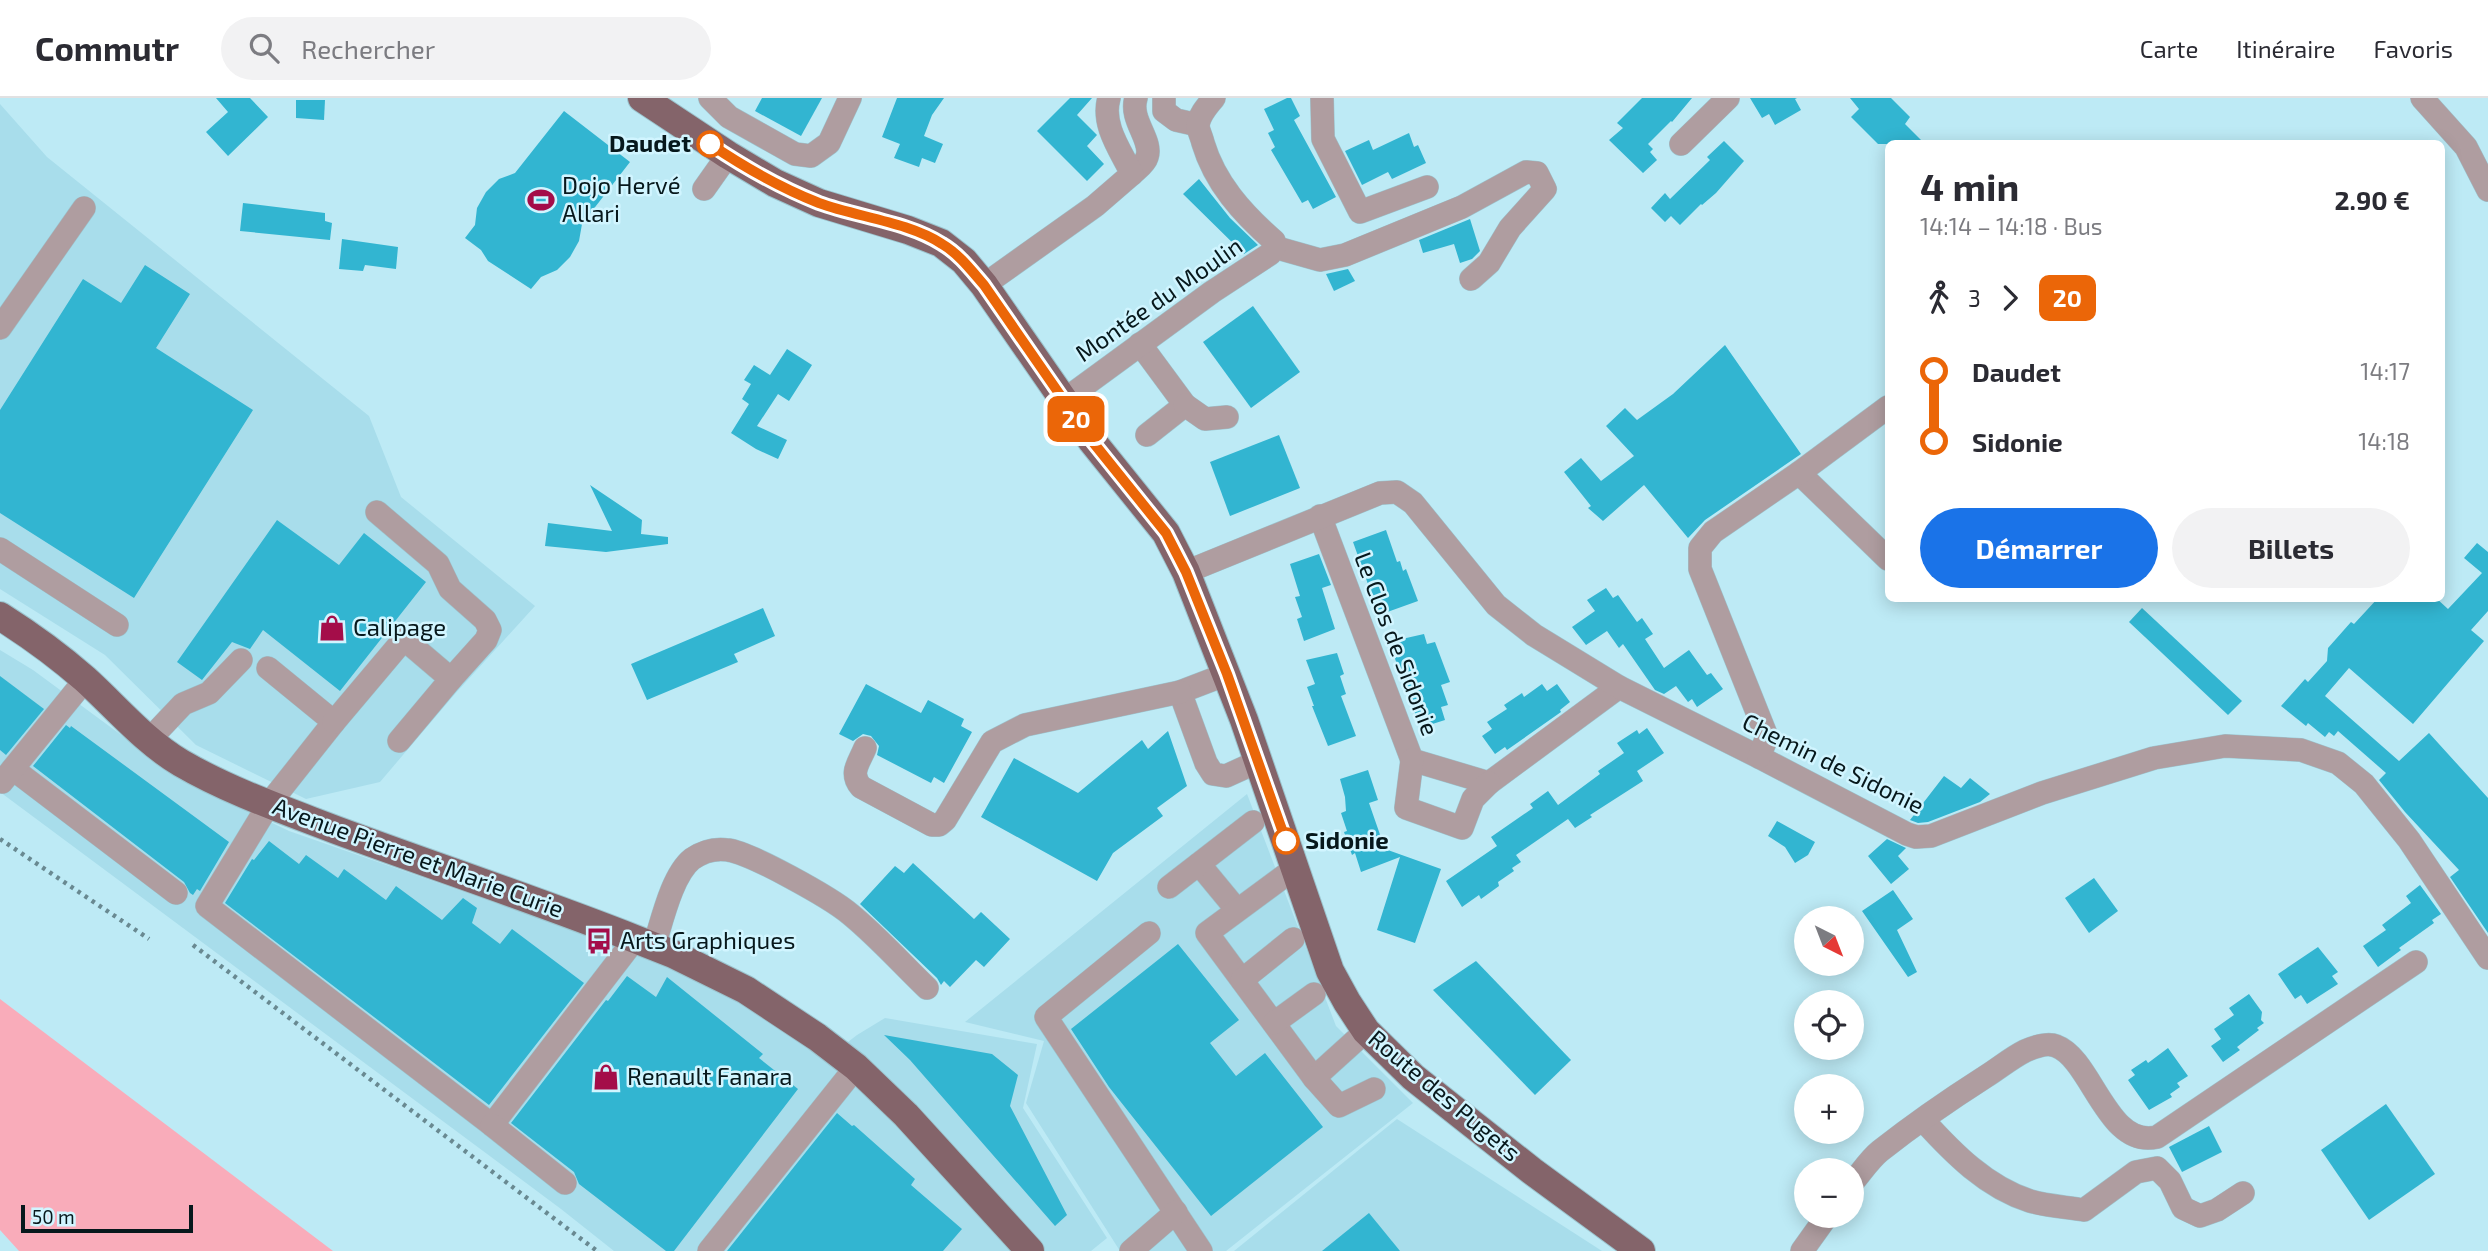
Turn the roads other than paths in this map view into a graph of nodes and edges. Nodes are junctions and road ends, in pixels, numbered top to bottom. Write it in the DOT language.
graph roads {
  1 [pos="643,98"];
  2 [pos="710,98"];
  3 [pos="850,98"];
  4 [pos="1109,98"];
  5 [pos="1136,98"];
  6 [pos="1164,98"];
  7 [pos="1214,98"];
  8 [pos="1322,98"];
  9 [pos="1728,98"];
  10 [pos="2422,98"];
  11 [pos="1198,125"];
  12 [pos="1681,144"];
  13 [pos="728,155"];
  14 [pos="1132,174"];
  15 [pos="1427,187"];
  16 [pos="704,189"];
  17 [pos="2488,190"];
  18 [pos="84,208"];
  19 [pos="1274,247"];
  20 [pos="1471,279"];
  21 [pos="984,285"];
  22 [pos="0,328"];
  23 [pos="1140,344"];
  24 [pos="1063,401"];
  25 [pos="1185,405"];
  26 [pos="1885,409"];
  27 [pos="1227,417"];
  28 [pos="1147,435"];
  29 [pos="1799,473"];
  30 [pos="377,512"];
  31 [pos="1320,516"];
  32 [pos="0,549"];
  33 [pos="1885,556"];
  34 [pos="1186,572"];
  35 [pos="0,616"];
  36 [pos="117,625"];
  37 [pos="241,660"];
  38 [pos="268,668"];
  39 [pos="1227,674"];
  40 [pos="452,679"];
  41 [pos="85,680"];
  42 [pos="1619,687"];
  43 [pos="1180,692"];
  44 [pos="334,722"];
  45 [pos="149,740"];
  46 [pos="399,741"];
  47 [pos="865,748"];
  48 [pos="1759,757"];
  49 [pos="1412,760"];
  50 [pos="1259,761"];
  51 [pos="6,775"];
  52 [pos="1489,783"];
  53 [pos="276,795"];
  54 [pos="1253,822"];
  55 [pos="1199,864"];
  56 [pos="1295,867"];
  57 [pos="1169,887"];
  58 [pos="176,892"];
  59 [pos="1237,910"];
  60 [pos="1149,933"];
  61 [pos="651,936"];
  62 [pos="1293,939"];
  63 [pos="2488,958"];
  64 [pos="2416,962"];
  65 [pos="1242,980"];
  66 [pos="927,988"];
  67 [pos="1314,994"];
  68 [pos="1274,1023"];
  69 [pos="1366,1031"];
  70 [pos="856,1067"];
  71 [pos="1314,1078"];
  72 [pos="1374,1089"];
  73 [pos="1923,1120"];
  74 [pos="492,1125"];
  75 [pos="1864,1169"];
  76 [pos="565,1183"];
  77 [pos="2243,1193"];
  78 [pos="1176,1212"];
  79 [pos="1818,1228"];
  80 [pos="709,1251"];
  81 [pos="1030,1251"];
  82 [pos="1131,1251"];
  83 [pos="1202,1251"];
  84 [pos="1641,1251"];
  85 [pos="1802,1251"];
  1 -- 13 [label="main road, Route des Pugets"];
  2 -- 3 [label="street"];
  4 -- 14 [label="street"];
  5 -- 14 [label="street"];
  6 -- 11 [label="street"];
  7 -- 11 [label="street"];
  8 -- 15 [label="street"];
  9 -- 12 [label="street"];
  10 -- 17 [label="street"];
  11 -- 19 [label="street, Montée du Moulin"];
  13 -- 16 [label="street"];
  13 -- 21 [label="main road, Route des Pugets"];
  14 -- 21 [label="street"];
  18 -- 22 [label="street"];
  19 -- 20 [label="street"];
  19 -- 23 [label="street, Montée du Moulin"];
  21 -- 24 [label="main road, Route des Pugets"];
  23 -- 24 [label="street, Montée du Moulin"];
  23 -- 25 [label="street"];
  24 -- 34 [label="main road, Route des Pugets"];
  25 -- 27 [label="street"];
  25 -- 28 [label="street"];
  26 -- 29 [label="street"];
  29 -- 33 [label="street"];
  29 -- 48 [label="street"];
  30 -- 40 [label="street"];
  31 -- 34 [label="street, Chemin de Sidonie"];
  31 -- 42 [label="street, Chemin de Sidonie"];
  31 -- 49 [label="street, Le Clos de Sidonie"];
  32 -- 36 [label="street"];
  34 -- 39 [label="main road, Route des Pugets"];
  35 -- 41 [label="main road, Avenue Pierre et Marie Curie"];
  37 -- 45 [label="street"];
  38 -- 44 [label="street"];
  39 -- 43 [label="street"];
  39 -- 50 [label="main road, Route des Pugets"];
  40 -- 44 [label="street"];
  40 -- 46 [label="street"];
  41 -- 45 [label="main road, Avenue Pierre et Marie Curie"];
  41 -- 51 [label="street"];
  42 -- 48 [label="street, Chemin de Sidonie"];
  42 -- 52 [label="street"];
  43 -- 47 [label="street"];
  43 -- 50 [label="street"];
  44 -- 53 [label="street"];
  45 -- 53 [label="main road, Avenue Pierre et Marie Curie"];
  48 -- 63 [label="street, Chemin de Sidonie"];
  49 -- 52 [label="street, Le Clos de Sidonie"];
  49 -- 52 [label="street"];
  50 -- 56 [label="main road, Route des Pugets"];
  51 -- 58 [label="street"];
  53 -- 61 [label="main road, Avenue Pierre et Marie Curie"];
  53 -- 74 [label="street"];
  54 -- 55 [label="street"];
  55 -- 57 [label="street"];
  55 -- 59 [label="street"];
  56 -- 59 [label="street"];
  56 -- 69 [label="main road, Route des Pugets"];
  59 -- 65 [label="street"];
  60 -- 78 [label="street"];
  61 -- 66 [label="street"];
  61 -- 70 [label="main road, Avenue Pierre et Marie Curie"];
  61 -- 74 [label="street"];
  62 -- 65 [label="street"];
  64 -- 73 [label="street"];
  65 -- 68 [label="street"];
  67 -- 68 [label="street"];
  68 -- 71 [label="street"];
  69 -- 71 [label="street"];
  69 -- 84 [label="main road, Route des Pugets"];
  70 -- 80 [label="street"];
  70 -- 81 [label="main road, Avenue Pierre et Marie Curie"];
  71 -- 72 [label="street"];
  73 -- 75 [label="street"];
  73 -- 77 [label="street"];
  74 -- 76 [label="street"];
  78 -- 82 [label="street"];
  78 -- 83 [label="street"];
  79 -- 85 [label="street"];
}
